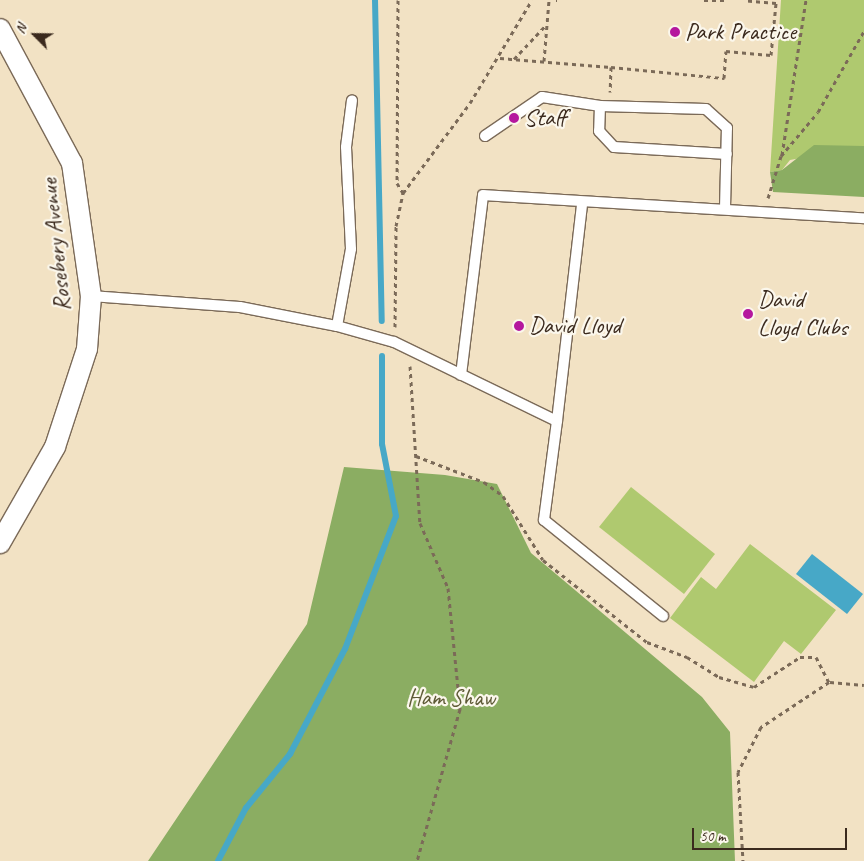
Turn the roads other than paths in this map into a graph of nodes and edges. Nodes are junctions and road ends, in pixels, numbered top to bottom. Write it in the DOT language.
graph roads {
  1 [pos="0,29"];
  2 [pos="352,100"];
  3 [pos="604,106"];
  4 [pos="485,136"];
  5 [pos="726,154"];
  6 [pos="582,204"];
  7 [pos="725,208"];
  8 [pos="864,218"];
  9 [pos="91,296"];
  10 [pos="337,326"];
  11 [pos="461,375"];
  12 [pos="557,421"];
  13 [pos="0,543"];
  14 [pos="663,616"];
  1 -- 9 [label="street, Rosebery Avenue"];
  2 -- 10 [label="lane"];
  3 -- 4 [label="lane"];
  3 -- 5 [label="lane"];
  3 -- 5 [label="lane"];
  5 -- 7 [label="lane"];
  6 -- 7 [label="lane"];
  6 -- 11 [label="lane"];
  6 -- 12 [label="lane"];
  7 -- 8 [label="lane"];
  9 -- 10 [label="lane"];
  9 -- 13 [label="street, Rosebery Avenue"];
  10 -- 11 [label="lane"];
  11 -- 12 [label="lane"];
  12 -- 14 [label="lane"];
}
